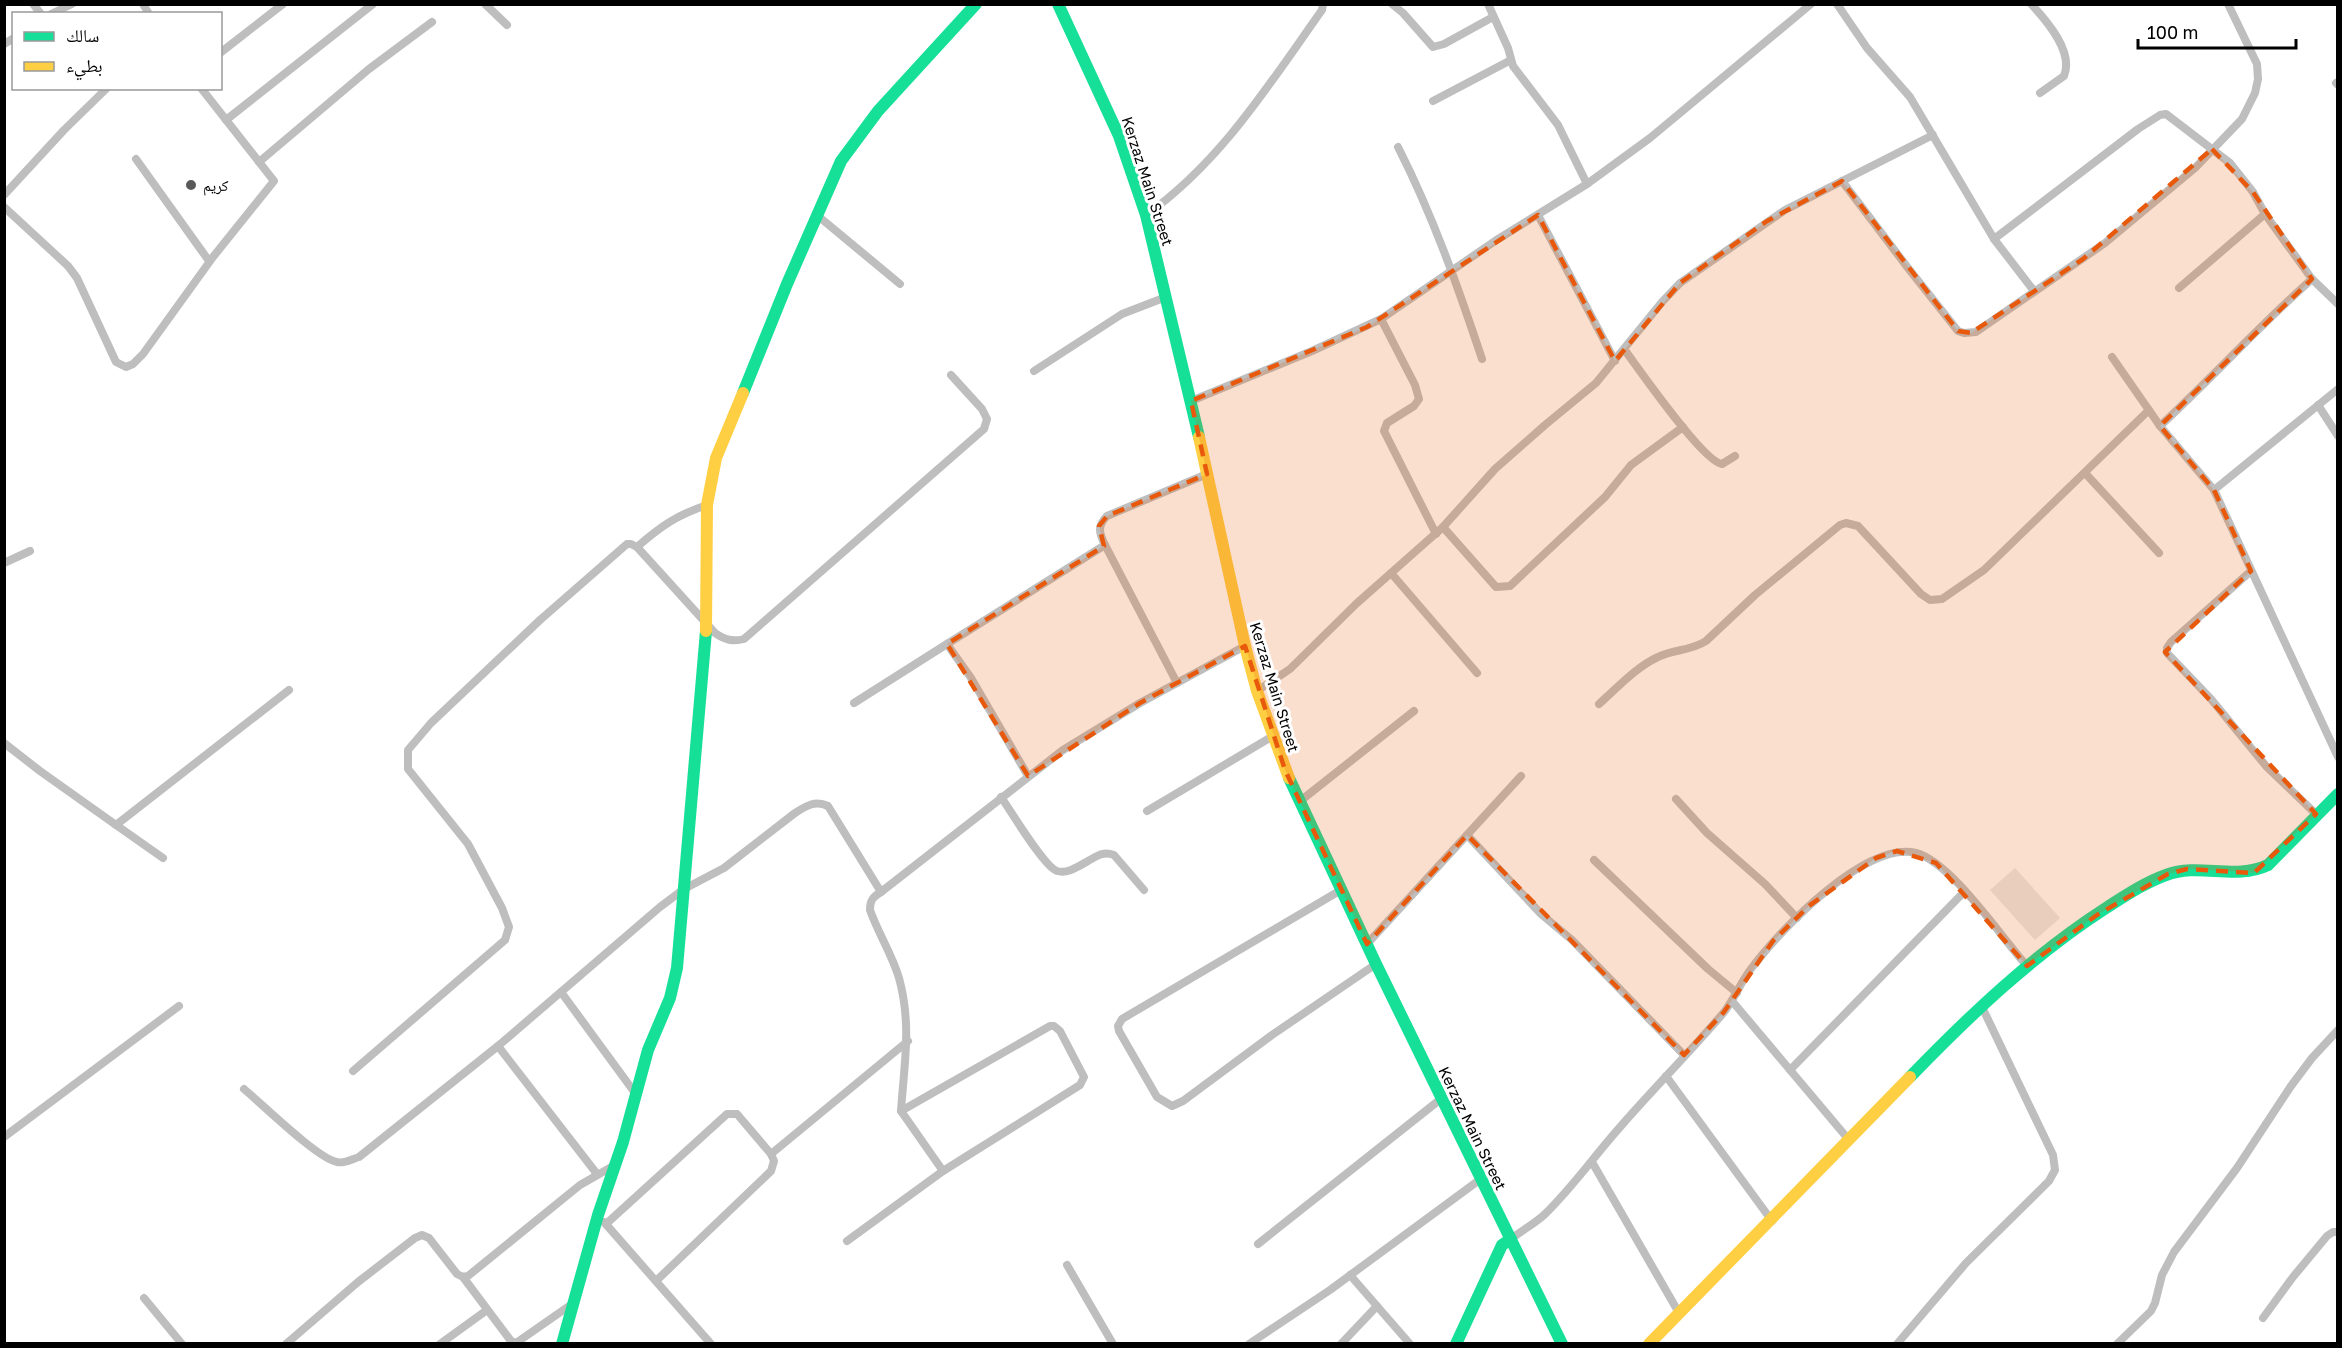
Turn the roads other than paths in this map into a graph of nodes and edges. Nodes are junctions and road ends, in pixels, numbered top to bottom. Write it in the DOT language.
graph roads {
  1 [pos="72,4"];
  2 [pos="283,4"];
  3 [pos="373,4"];
  4 [pos="485,4"];
  5 [pos="976,4"];
  6 [pos="1058,4"];
  7 [pos="1323,4"];
  8 [pos="1392,4"];
  9 [pos="1488,4"];
  10 [pos="1811,4"];
  11 [pos="1837,4"];
  12 [pos="2031,4"];
  13 [pos="2228,4"];
  14 [pos="55,12"];
  15 [pos="1493,17"];
  16 [pos="432,22"];
  17 [pos="507,25"];
  18 [pos="222,50"];
  19 [pos="1511,60"];
  20 [pos="105,90"];
  21 [pos="203,90"];
  22 [pos="2040,93"];
  23 [pos="1433,101"];
  24 [pos="226,120"];
  25 [pos="1933,135"];
  26 [pos="1398,147"];
  27 [pos="2212,149"];
  28 [pos="136,159"];
  29 [pos="259,162"];
  30 [pos="1842,181"];
  31 [pos="1587,184"];
  32 [pos="4,195"];
  33 [pos="4,207"];
  34 [pos="2265,214"];
  35 [pos="1146,215"];
  36 [pos="818,216"];
  37 [pos="1538,216"];
  38 [pos="1994,239"];
  39 [pos="210,261"];
  40 [pos="1453,270"];
  41 [pos="2312,279"];
  42 [pos="900,284"];
  43 [pos="2179,288"];
  44 [pos="2034,291"];
  45 [pos="1166,297"];
  46 [pos="2337,304"];
  47 [pos="1381,319"];
  48 [pos="1624,350"];
  49 [pos="2112,357"];
  50 [pos="1482,359"];
  51 [pos="1615,361"];
  52 [pos="1034,371"];
  53 [pos="951,375"];
  54 [pos="2337,389"];
  55 [pos="1191,401"];
  56 [pos="2318,405"];
  57 [pos="2149,410"];
  58 [pos="2160,426"];
  59 [pos="1683,427"];
  60 [pos="2337,436"];
  61 [pos="1735,456"];
  62 [pos="2085,473"];
  63 [pos="1207,474"];
  64 [pos="2214,490"];
  65 [pos="707,505"];
  66 [pos="1439,530"];
  67 [pos="1105,545"];
  68 [pos="637,547"];
  69 [pos="30,551"];
  70 [pos="2159,553"];
  71 [pos="4,563"];
  72 [pos="2252,571"];
  73 [pos="1391,573"];
  74 [pos="707,624"];
  75 [pos="947,644"];
  76 [pos="1245,646"];
  77 [pos="1477,673"];
  78 [pos="1177,683"];
  79 [pos="289,690"];
  80 [pos="1257,691"];
  81 [pos="854,703"];
  82 [pos="1599,704"];
  83 [pos="1414,711"];
  84 [pos="1273,736"];
  85 [pos="4,743"];
  86 [pos="2337,757"];
  87 [pos="1028,776"];
  88 [pos="1521,776"];
  89 [pos="2337,794"];
  90 [pos="1001,797"];
  91 [pos="1676,799"];
  92 [pos="1299,802"];
  93 [pos="1148,810"];
  94 [pos="2316,814"];
  95 [pos="116,825"];
  96 [pos="1467,835"];
  97 [pos="163,858"];
  98 [pos="1594,860"];
  99 [pos="684,889"];
  100 [pos="1144,890"];
  101 [pos="1341,890"];
  102 [pos="1965,891"];
  103 [pos="881,892"];
  104 [pos="1797,918"];
  105 [pos="1367,944"];
  106 [pos="1376,964"];
  107 [pos="2027,966"];
  108 [pos="561,992"];
  109 [pos="1735,997"];
  110 [pos="179,1006"];
  111 [pos="1982,1007"];
  112 [pos="2337,1030"];
  113 [pos="908,1041"];
  114 [pos="498,1046"];
  115 [pos="1684,1055"];
  116 [pos="1790,1070"];
  117 [pos="353,1071"];
  118 [pos="1666,1076"];
  119 [pos="244,1089"];
  120 [pos="635,1093"];
  121 [pos="1442,1098"];
  122 [pos="901,1112"];
  123 [pos="4,1137"];
  124 [pos="1849,1140"];
  125 [pos="771,1154"];
  126 [pos="1592,1161"];
  127 [pos="616,1165"];
  128 [pos="943,1171"];
  129 [pos="597,1174"];
  130 [pos="1482,1178"];
  131 [pos="602,1220"];
  132 [pos="1772,1221"];
  133 [pos="2337,1232"];
  134 [pos="1510,1239"];
  135 [pos="847,1241"];
  136 [pos="1258,1244"];
  137 [pos="1067,1265"];
  138 [pos="1350,1275"];
  139 [pos="463,1277"];
  140 [pos="656,1281"];
  141 [pos="144,1298"];
  142 [pos="572,1304"];
  143 [pos="1377,1306"];
  144 [pos="487,1310"];
  145 [pos="1678,1313"];
  146 [pos="2263,1318"];
  147 [pos="704,1336"];
  148 [pos="515,1343"];
  149 [pos="182,1344"];
  150 [pos="286,1344"];
  151 [pos="440,1344"];
  152 [pos="562,1344"];
  153 [pos="698,1344"];
  154 [pos="711,1344"];
  155 [pos="1113,1344"];
  156 [pos="1249,1344"];
  157 [pos="1341,1344"];
  158 [pos="1410,1344"];
  159 [pos="1456,1344"];
  160 [pos="1562,1344"];
  161 [pos="1649,1344"];
  162 [pos="1897,1344"];
  163 [pos="2117,1344"];
  1 -- 14 [label="street"];
  2 -- 18 [label="street"];
  3 -- 24 [label="street"];
  4 -- 17 [label="street"];
  5 -- 36 [label="street"];
  6 -- 35 [label="street, Kerzaz Main Street"];
  7 -- 35 [label="street"];
  8 -- 15 [label="street"];
  9 -- 15 [label="street"];
  10 -- 31 [label="street"];
  11 -- 25 [label="street"];
  12 -- 22 [label="street"];
  13 -- 27 [label="street"];
  15 -- 19 [label="street"];
  16 -- 29 [label="street"];
  19 -- 23 [label="street"];
  19 -- 31 [label="street"];
  20 -- 32 [label="street"];
  21 -- 24 [label="street"];
  24 -- 29 [label="street"];
  25 -- 30 [label="street"];
  25 -- 38 [label="street"];
  26 -- 40 [label="street"];
  27 -- 34 [label="street"];
  27 -- 38 [label="street"];
  27 -- 44 [label="street"];
  28 -- 39 [label="street"];
  29 -- 39 [label="street"];
  30 -- 44 [label="street"];
  30 -- 48 [label="street"];
  31 -- 37 [label="street"];
  33 -- 39 [label="street"];
  34 -- 41 [label="street"];
  34 -- 43 [label="street"];
  35 -- 45 [label="street, Kerzaz Main Street"];
  36 -- 42 [label="street"];
  36 -- 65 [label="street"];
  37 -- 40 [label="street"];
  37 -- 51 [label="street"];
  38 -- 44 [label="street"];
  40 -- 47 [label="street"];
  40 -- 50 [label="street"];
  41 -- 46 [label="street"];
  41 -- 58 [label="street"];
  45 -- 52 [label="street"];
  45 -- 55 [label="street, Kerzaz Main Street"];
  47 -- 55 [label="street"];
  47 -- 66 [label="street"];
  48 -- 51 [label="street"];
  48 -- 59 [label="street"];
  49 -- 57 [label="street"];
  51 -- 66 [label="street"];
  53 -- 74 [label="street"];
  54 -- 56 [label="street"];
  55 -- 63 [label="street, Kerzaz Main Street"];
  56 -- 60 [label="street"];
  56 -- 64 [label="street"];
  57 -- 58 [label="street"];
  57 -- 62 [label="street"];
  58 -- 64 [label="street"];
  59 -- 61 [label="street"];
  59 -- 66 [label="street"];
  62 -- 70 [label="street"];
  62 -- 82 [label="street"];
  63 -- 67 [label="street"];
  63 -- 76 [label="street, Kerzaz Main Street"];
  64 -- 72 [label="street"];
  65 -- 68 [label="street"];
  65 -- 74 [label="street"];
  66 -- 73 [label="street"];
  67 -- 75 [label="street"];
  67 -- 78 [label="street"];
  68 -- 74 [label="street"];
  68 -- 117 [label="street"];
  69 -- 71 [label="street"];
  72 -- 86 [label="street"];
  72 -- 94 [label="street"];
  73 -- 77 [label="street"];
  73 -- 80 [label="street"];
  74 -- 99 [label="street"];
  75 -- 81 [label="street"];
  75 -- 87 [label="street"];
  76 -- 78 [label="street"];
  76 -- 80 [label="street, Kerzaz Main Street"];
  78 -- 87 [label="street"];
  79 -- 95 [label="street"];
  80 -- 84 [label="street, Kerzaz Main Street"];
  83 -- 92 [label="street"];
  84 -- 92 [label="street, Kerzaz Main Street"];
  84 -- 93 [label="street"];
  85 -- 95 [label="street"];
  87 -- 90 [label="street"];
  88 -- 96 [label="street"];
  89 -- 94 [label="street"];
  90 -- 100 [label="street"];
  90 -- 103 [label="street"];
  91 -- 104 [label="street"];
  92 -- 101 [label="street, Kerzaz Main Street"];
  94 -- 107 [label="street"];
  95 -- 97 [label="street"];
  96 -- 105 [label="street"];
  96 -- 115 [label="street"];
  98 -- 109 [label="street"];
  99 -- 103 [label="street"];
  99 -- 108 [label="street"];
  99 -- 120 [label="street"];
  101 -- 105 [label="street, Kerzaz Main Street"];
  101 -- 106 [label="street"];
  102 -- 104 [label="street"];
  102 -- 107 [label="street"];
  102 -- 116 [label="street"];
  103 -- 113 [label="street"];
  104 -- 109 [label="street"];
  105 -- 106 [label="street, Kerzaz Main Street"];
  106 -- 121 [label="street, Kerzaz Main Street"];
  107 -- 111 [label="street"];
  108 -- 114 [label="street"];
  108 -- 120 [label="street"];
  109 -- 115 [label="street"];
  109 -- 116 [label="street"];
  110 -- 123 [label="street"];
  111 -- 124 [label="street"];
  111 -- 162 [label="street"];
  112 -- 163 [label="street"];
  113 -- 122 [label="street"];
  113 -- 125 [label="street"];
  114 -- 119 [label="street"];
  114 -- 129 [label="street"];
  115 -- 118 [label="street"];
  116 -- 124 [label="street"];
  118 -- 126 [label="street"];
  118 -- 132 [label="street"];
  120 -- 127 [label="street"];
  121 -- 130 [label="street, Kerzaz Main Street"];
  121 -- 136 [label="street"];
  122 -- 128 [label="street"];
  122 -- 128 [label="street"];
  124 -- 132 [label="street"];
  125 -- 131 [label="street"];
  125 -- 140 [label="street"];
  126 -- 134 [label="street"];
  126 -- 145 [label="street"];
  127 -- 129 [label="street"];
  127 -- 131 [label="street"];
  128 -- 135 [label="street"];
  129 -- 139 [label="street"];
  130 -- 134 [label="street, Kerzaz Main Street"];
  130 -- 138 [label="street"];
  131 -- 140 [label="street"];
  131 -- 142 [label="street"];
  132 -- 145 [label="street"];
  133 -- 146 [label="street"];
  134 -- 159 [label="street"];
  134 -- 160 [label="street, Kerzaz Main Street"];
  137 -- 155 [label="street"];
  138 -- 143 [label="street"];
  138 -- 156 [label="street"];
  139 -- 144 [label="street"];
  139 -- 150 [label="street"];
  140 -- 147 [label="street"];
  141 -- 149 [label="street"];
  142 -- 148 [label="street"];
  142 -- 152 [label="street"];
  143 -- 157 [label="street"];
  143 -- 158 [label="street"];
  144 -- 148 [label="street"];
  144 -- 151 [label="street"];
  145 -- 161 [label="street"];
  147 -- 153 [label="street"];
  147 -- 154 [label="street"];
}
